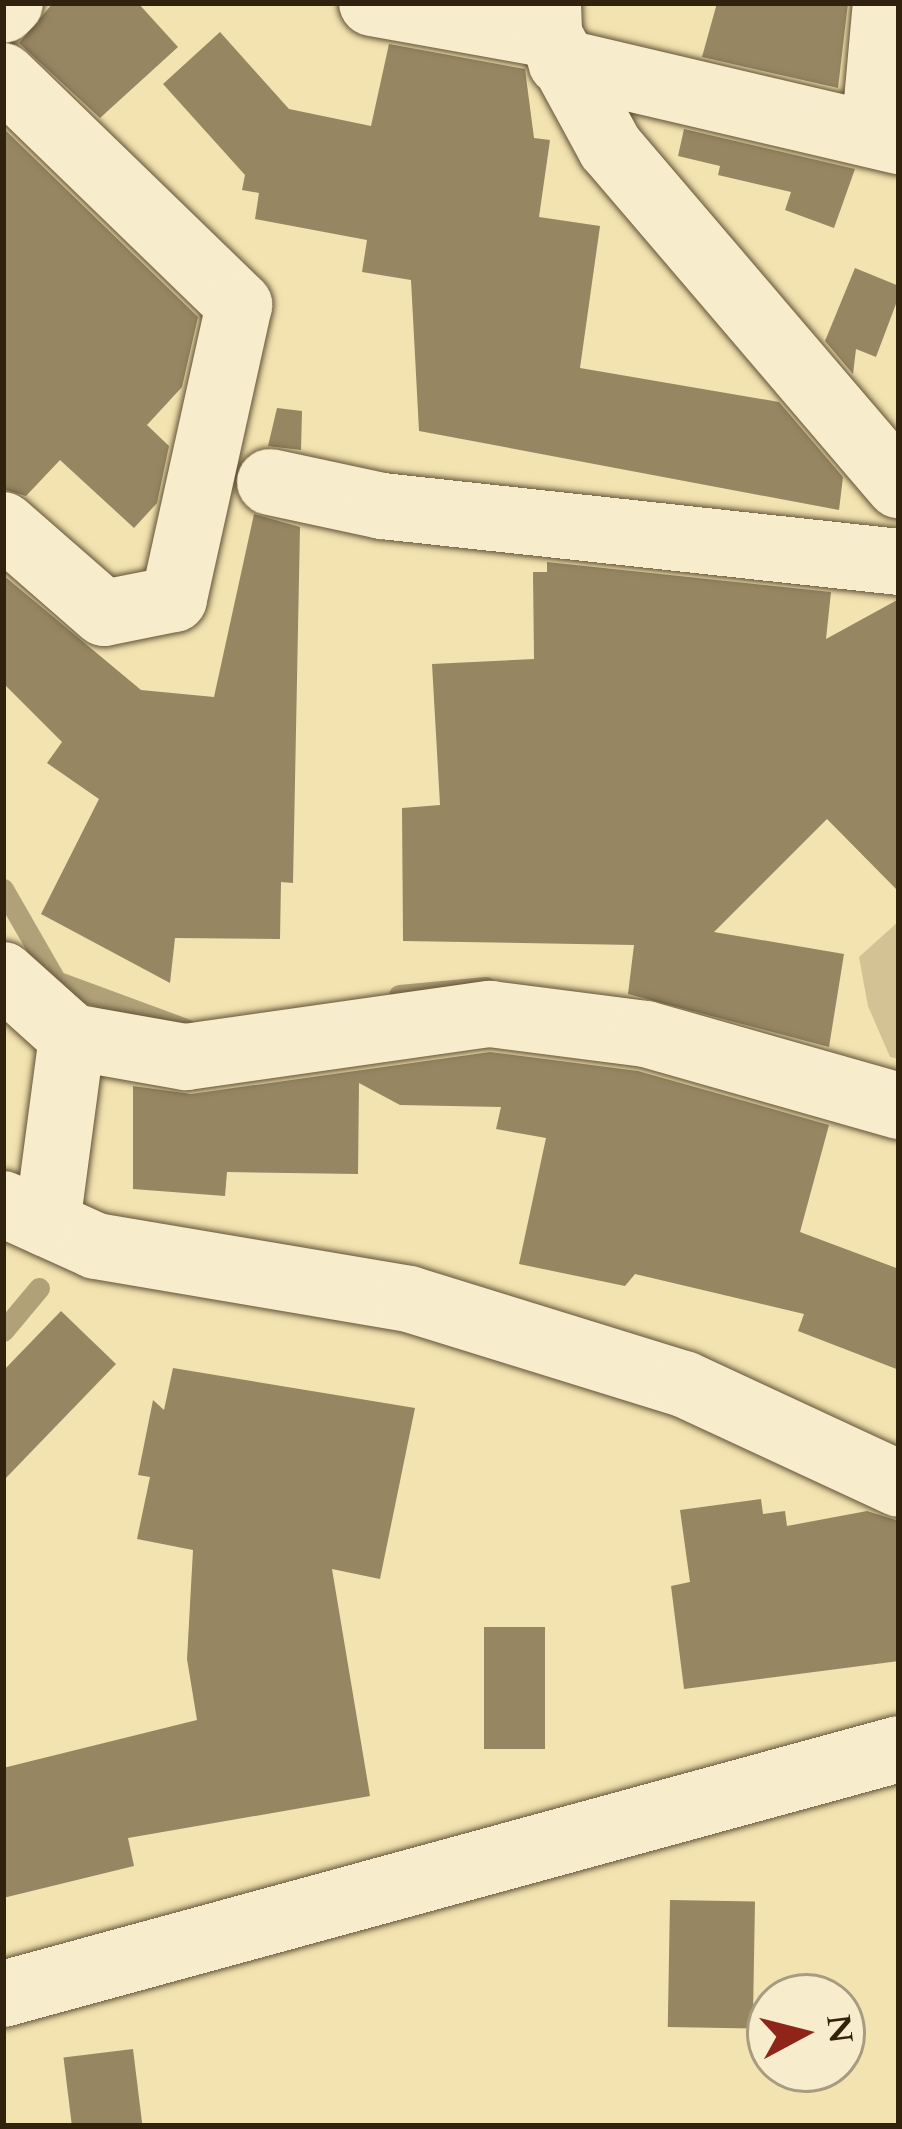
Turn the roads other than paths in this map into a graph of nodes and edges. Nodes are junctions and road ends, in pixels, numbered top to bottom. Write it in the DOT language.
graph roads {
  1 [pos="10,3"];
  2 [pos="372,3"];
  3 [pos="886,3"];
  4 [pos="3,10"];
  5 [pos="553,33"];
  6 [pos="3,76"];
  7 [pos="886,138"];
  8 [pos="270,482"];
  9 [pos="899,485"];
  10 [pos="3,525"];
  11 [pos="899,562"];
  12 [pos="3,975"];
  13 [pos="72,1037"];
  14 [pos="899,1106"];
  15 [pos="25,1214"];
  16 [pos="899,1484"];
  17 [pos="899,1749"];
  18 [pos="3,1994"];
  1 -- 4 [label="street"];
  2 -- 5 [label="street"];
  3 -- 7 [label="street"];
  5 -- 7 [label="street"];
  5 -- 9 [label="street"];
  6 -- 10 [label="street"];
  8 -- 11 [label="street"];
  12 -- 13 [label="street"];
  13 -- 14 [label="street"];
  13 -- 15 [label="street"];
  15 -- 16 [label="street"];
  17 -- 18 [label="street"];
}
